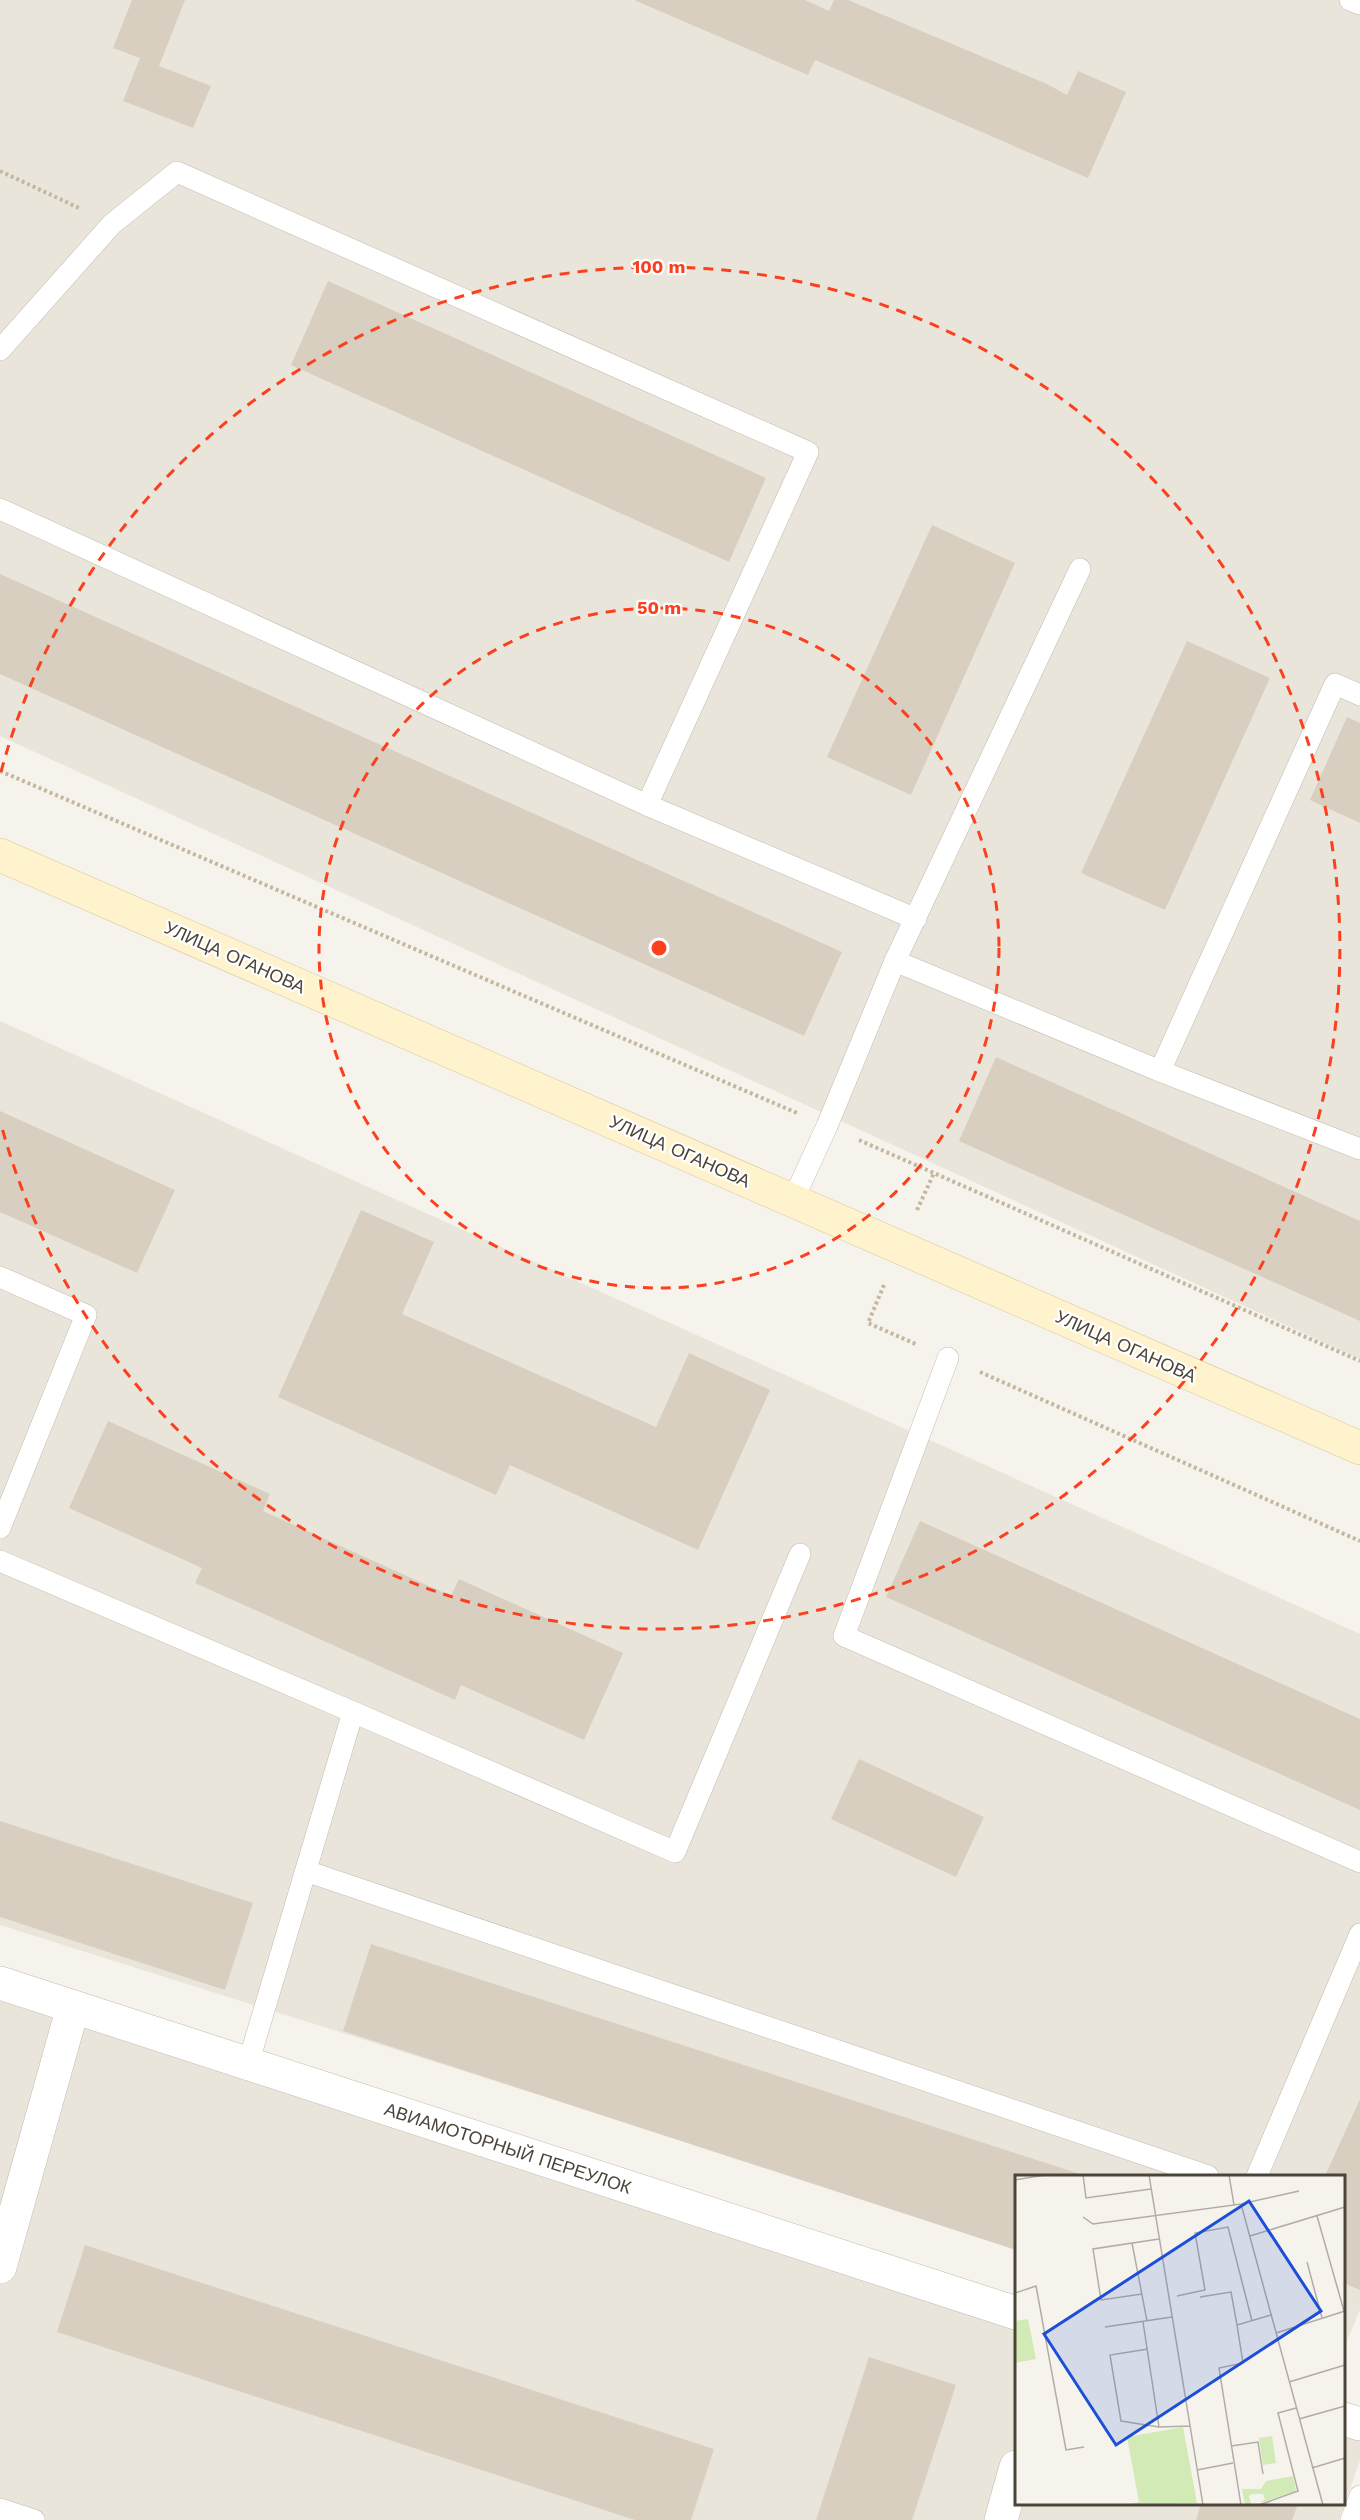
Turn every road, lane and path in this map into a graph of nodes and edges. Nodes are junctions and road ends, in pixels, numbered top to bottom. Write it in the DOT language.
graph roads {
  1 [pos="1350,0"];
  2 [pos="1360,4"];
  3 [pos="0,173"];
  4 [pos="112,224"];
  5 [pos="0,350"];
  6 [pos="0,508"];
  7 [pos="1080,569"];
  8 [pos="1360,695"];
  9 [pos="0,771"];
  10 [pos="647,806"];
  11 [pos="0,855"];
  12 [pos="916,919"];
  13 [pos="895,962"];
  14 [pos="1160,1071"];
  15 [pos="828,1126"];
  16 [pos="1360,1149"];
  17 [pos="934,1173"];
  18 [pos="793,1200"];
  19 [pos="900,1247"];
  20 [pos="0,1276"];
  21 [pos="948,1358"];
  22 [pos="1360,1361"];
  23 [pos="1360,1448"];
  24 [pos="0,1528"];
  25 [pos="1360,1541"];
  26 [pos="800,1554"];
  27 [pos="0,1561"];
  28 [pos="353,1712"];
  29 [pos="1360,1862"];
  30 [pos="306,1871"];
  31 [pos="1360,1934"];
  32 [pos="0,1983"];
  33 [pos="73,2007"];
  34 [pos="248,2064"];
  35 [pos="1205,2175"];
  36 [pos="1257,2175"];
  37 [pos="0,2268"];
  38 [pos="1015,2312"];
  39 [pos="1345,2419"];
  40 [pos="1360,2424"];
  41 [pos="1015,2474"];
  42 [pos="1360,2496"];
  43 [pos="0,2509"];
  44 [pos="34,2520"];
  45 [pos="1001,2520"];
  46 [pos="1351,2520"];
  1 -- 2 [label="lane"];
  3 -- 4 [label="path"];
  4 -- 5 [label="lane"];
  4 -- 10 [label="lane"];
  6 -- 10 [label="lane"];
  7 -- 12 [label="lane"];
  8 -- 14 [label="lane"];
  9 -- 15 [label="path"];
  10 -- 12 [label="lane"];
  11 -- 18 [label="main road, УЛИЦА ОГАНОВА"];
  12 -- 13 [label="lane"];
  13 -- 14 [label="lane"];
  13 -- 15 [label="lane"];
  14 -- 16 [label="lane"];
  15 -- 17 [label="path"];
  15 -- 18 [label="lane"];
  17 -- 19 [label="path"];
  17 -- 22 [label="path"];
  18 -- 19 [label="main road, УЛИЦА ОГАНОВА"];
  19 -- 21 [label="path"];
  19 -- 23 [label="main road, УЛИЦА ОГАНОВА"];
  20 -- 24 [label="lane"];
  21 -- 25 [label="path"];
  21 -- 29 [label="lane"];
  26 -- 28 [label="lane"];
  27 -- 28 [label="lane"];
  28 -- 30 [label="lane"];
  30 -- 34 [label="lane"];
  30 -- 35 [label="lane"];
  31 -- 36 [label="lane"];
  32 -- 33 [label="street, АВИАМОТОРНЫЙ ПЕРЕУЛОК"];
  33 -- 34 [label="street, АВИАМОТОРНЫЙ ПЕРЕУЛОК"];
  33 -- 37 [label="street"];
  34 -- 38 [label="street, АВИАМОТОРНЫЙ ПЕРЕУЛОК"];
  39 -- 40 [label="street"];
  41 -- 45 [label="street"];
  42 -- 46 [label="lane"];
  43 -- 44 [label="lane"];
}
